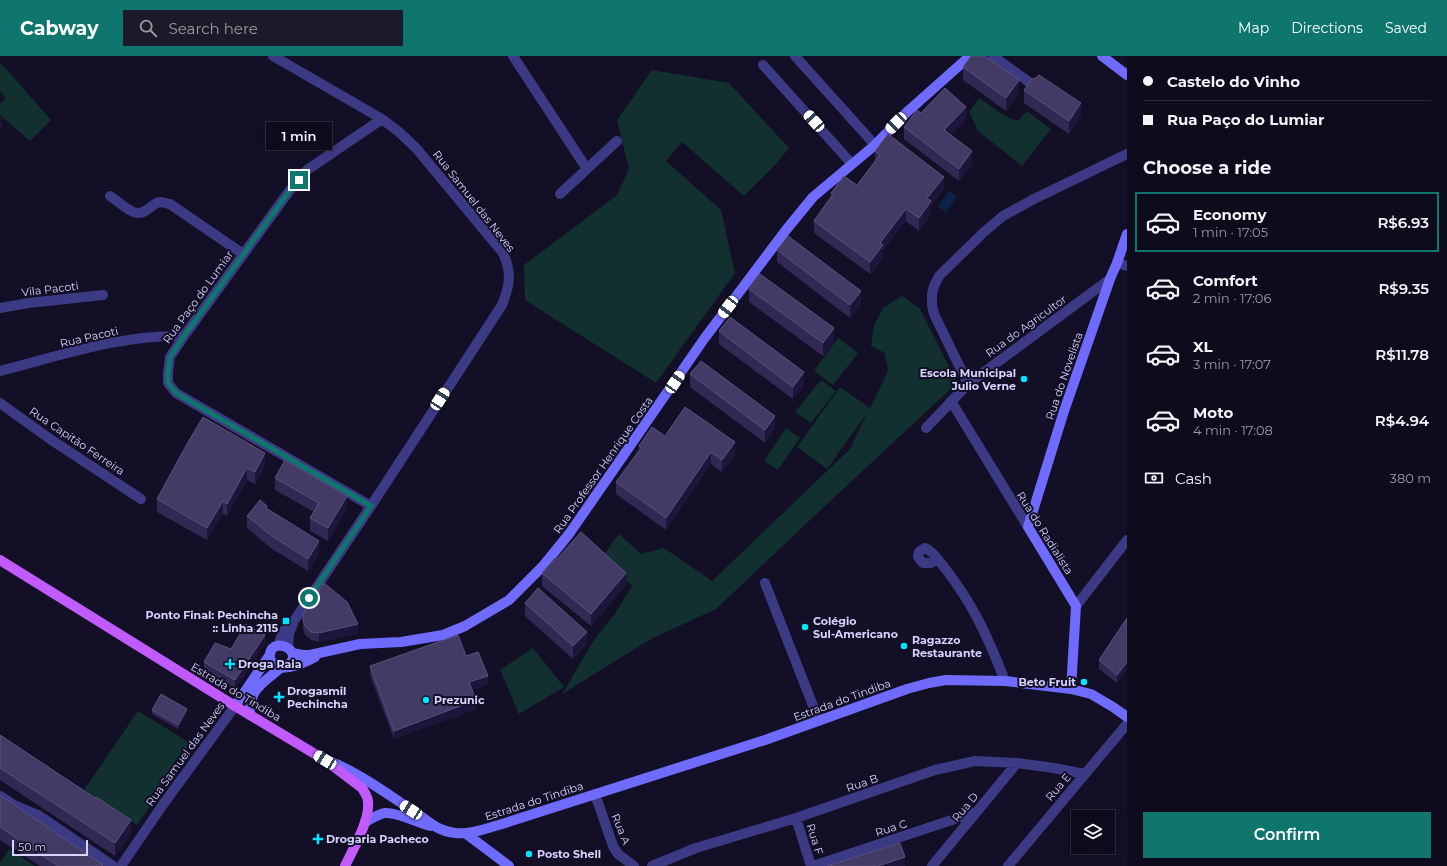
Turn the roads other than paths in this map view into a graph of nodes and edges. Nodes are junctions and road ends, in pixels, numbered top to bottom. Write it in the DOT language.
graph roads {
  1 [pos="273,56"];
  2 [pos="512,56"];
  3 [pos="795,56"];
  4 [pos="970,56"];
  5 [pos="993,56"];
  6 [pos="1102,56"];
  7 [pos="763,65"];
  8 [pos="1127,75"];
  9 [pos="1034,85"];
  10 [pos="382,119"];
  11 [pos="617,141"];
  12 [pos="875,145"];
  13 [pos="1127,154"];
  14 [pos="852,164"];
  15 [pos="587,170"];
  16 [pos="560,194"];
  17 [pos="110,196"];
  18 [pos="1127,234"];
  19 [pos="243,254"];
  20 [pos="1122,264"];
  21 [pos="1110,279"];
  22 [pos="103,295"];
  23 [pos="0,308"];
  24 [pos="184,336"];
  25 [pos="0,371"];
  26 [pos="968,384"];
  27 [pos="951,401"];
  28 [pos="0,403"];
  29 [pos="926,428"];
  30 [pos="141,499"];
  31 [pos="371,506"];
  32 [pos="1028,527"];
  33 [pos="1127,540"];
  34 [pos="938,559"];
  35 [pos="0,560"];
  36 [pos="765,583"];
  37 [pos="1076,606"];
  38 [pos="296,618"];
  39 [pos="278,646"];
  40 [pos="290,650"];
  41 [pos="326,652"];
  42 [pos="270,656"];
  43 [pos="284,667"];
  44 [pos="1005,681"];
  45 [pos="1071,689"];
  46 [pos="235,706"];
  47 [pos="250,715"];
  48 [pos="1127,717"];
  49 [pos="819,721"];
  50 [pos="1127,724"];
  51 [pos="325,760"];
  52 [pos="1017,763"];
  53 [pos="1084,774"];
  54 [pos="595,794"];
  55 [pos="0,796"];
  56 [pos="976,812"];
  57 [pos="796,818"];
  58 [pos="365,822"];
  59 [pos="433,826"];
  60 [pos="465,833"];
  61 [pos="113,866"];
  62 [pos="121,866"];
  63 [pos="345,866"];
  64 [pos="509,866"];
  65 [pos="634,866"];
  66 [pos="652,866"];
  67 [pos="812,866"];
  68 [pos="932,866"];
  69 [pos="1008,866"];
  1 -- 10 [label="street, Rua Samuel das Neves"];
  2 -- 15 [label="street"];
  3 -- 12 [label="street"];
  4 -- 12 [label="street, Rua Professor Henrique Costa"];
  5 -- 9 [label="street"];
  6 -- 8 [label="street"];
  7 -- 14 [label="street"];
  10 -- 19 [label="street, Rua Paço do Lumiar"];
  10 -- 31 [label="street, Rua Samuel das Neves"];
  11 -- 15 [label="street"];
  12 -- 14 [label="street, Rua Professor Henrique Costa"];
  13 -- 26 [label="street"];
  14 -- 41 [label="street, Rua Professor Henrique Costa"];
  15 -- 16 [label="street"];
  17 -- 19 [label="street"];
  18 -- 20 [label="street, Rua do Novelista"];
  19 -- 24 [label="street, Rua Paço do Lumiar"];
  20 -- 21 [label="street, Rua do Novelista"];
  21 -- 26 [label="street, Rua do Agricultor"];
  21 -- 32 [label="street, Rua do Novelista"];
  22 -- 23 [label="street, Vila Pacoti"];
  24 -- 25 [label="street, Rua Pacoti"];
  24 -- 31 [label="street, Rua Paço do Lumiar"];
  26 -- 27 [label="street, Rua do Agricultor"];
  27 -- 29 [label="street, Rua do Agricultor"];
  27 -- 32 [label="street, Rua do Radialista"];
  28 -- 30 [label="street, Rua Capitão Ferreira"];
  31 -- 38 [label="street, Rua Samuel das Neves"];
  32 -- 37 [label="street, Rua do Radialista"];
  33 -- 37 [label="street"];
  34 -- 44 [label="street"];
  35 -- 46 [label="main road, Estrada do Tindiba"];
  36 -- 49 [label="street"];
  37 -- 45 [label="street"];
  38 -- 39 [label="street, Rua Samuel das Neves"];
  38 -- 40 [label="street, Rua Samuel das Neves"];
  39 -- 40 [label="street"];
  39 -- 42 [label="street"];
  40 -- 41 [label="street, Rua Professor Henrique Costa"];
  40 -- 43 [label="street"];
  41 -- 43 [label="street, Rua Professor Henrique Costa"];
  42 -- 43 [label="street"];
  42 -- 46 [label="street, Rua Samuel das Neves"];
  43 -- 47 [label="street, Rua Professor Henrique Costa"];
  44 -- 45 [label="street, Estrada do Tindiba"];
  44 -- 49 [label="street, Estrada do Tindiba"];
  45 -- 48 [label="street, Estrada do Tindiba"];
  46 -- 47 [label="main road, Estrada do Tindiba"];
  46 -- 62 [label="street, Rua Samuel das Neves"];
  47 -- 51 [label="main road, Estrada do Tindiba"];
  49 -- 54 [label="street, Estrada do Tindiba"];
  50 -- 53 [label="street, Rua E"];
  51 -- 58 [label="main road"];
  51 -- 59 [label="street, Estrada do Tindiba"];
  52 -- 53 [label="street, Rua B"];
  52 -- 56 [label="street, Rua D"];
  52 -- 57 [label="street, Rua B"];
  53 -- 69 [label="street, Rua E"];
  54 -- 60 [label="street, Estrada do Tindiba"];
  54 -- 65 [label="street, Rua A"];
  55 -- 61 [label="street"];
  56 -- 67 [label="street, Rua C"];
  56 -- 68 [label="street, Rua D"];
  57 -- 66 [label="street, Rua B"];
  57 -- 67 [label="street, Rua F"];
  58 -- 59 [label="street"];
  58 -- 63 [label="main road"];
  59 -- 60 [label="street, Estrada do Tindiba"];
  60 -- 64 [label="street"];
}
